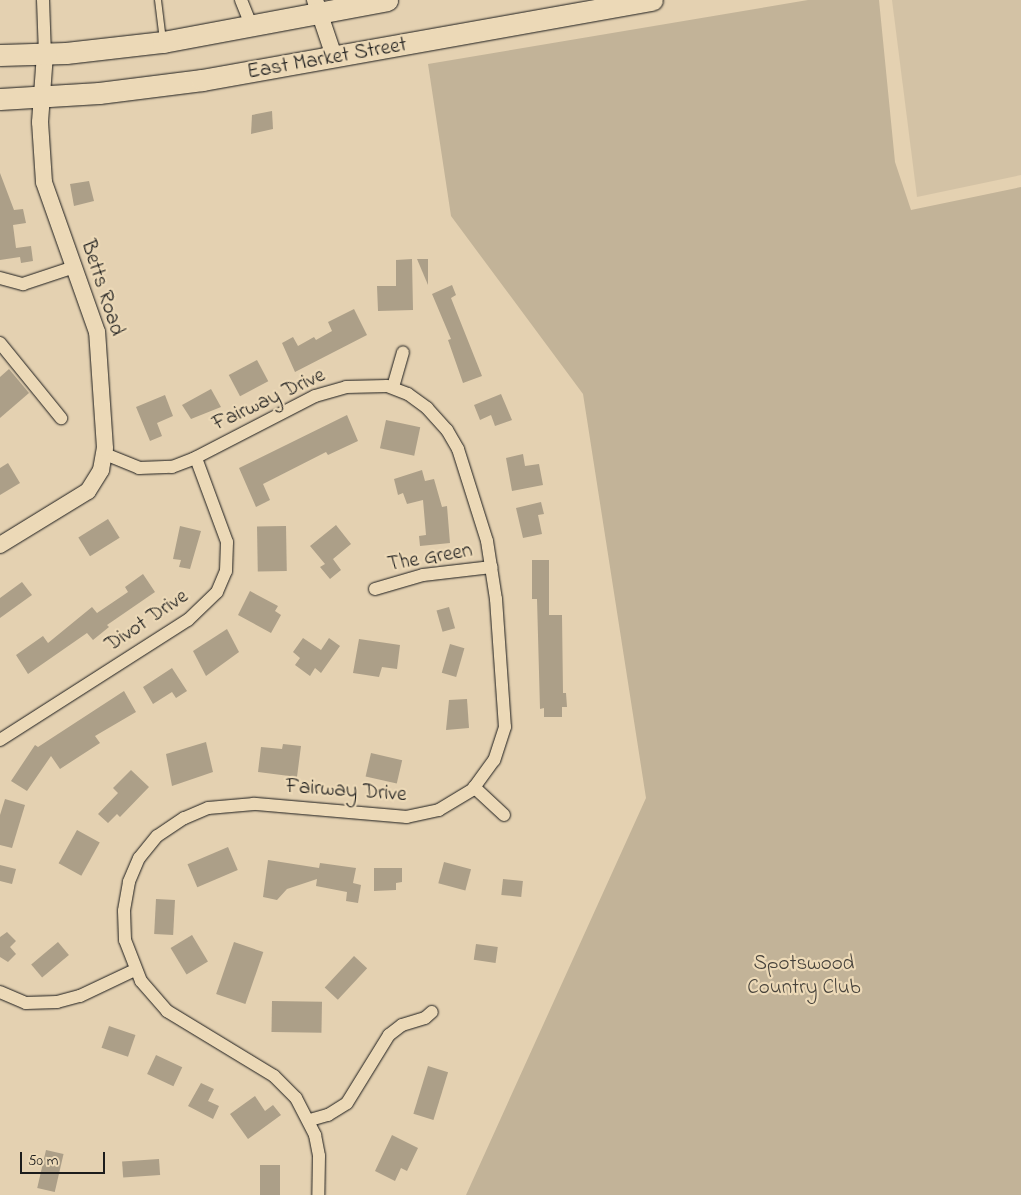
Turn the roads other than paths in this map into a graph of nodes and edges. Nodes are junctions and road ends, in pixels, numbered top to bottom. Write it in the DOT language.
graph roads {
  1 [pos="42,0"];
  2 [pos="158,0"];
  3 [pos="241,0"];
  4 [pos="387,0"];
  5 [pos="652,0"];
  6 [pos="317,7"];
  7 [pos="251,25"];
  8 [pos="163,42"];
  9 [pos="45,54"];
  10 [pos="0,55"];
  11 [pos="335,59"];
  12 [pos="41,98"];
  13 [pos="0,99"];
  14 [pos="74,267"];
  15 [pos="0,278"];
  16 [pos="0,343"];
  17 [pos="403,352"];
  18 [pos="392,387"];
  19 [pos="61,418"];
  20 [pos="105,454"];
  21 [pos="196,458"];
  22 [pos="0,545"];
  23 [pos="492,567"];
  24 [pos="375,589"];
  25 [pos="0,740"];
  26 [pos="474,787"];
  27 [pos="504,815"];
  28 [pos="135,970"];
  29 [pos="0,992"];
  30 [pos="432,1012"];
  31 [pos="310,1120"];
  32 [pos="318,1195"];
  1 -- 9 [label="street"];
  2 -- 8 [label="lane"];
  3 -- 7 [label="street"];
  4 -- 6 [label="highway"];
  5 -- 11 [label="highway, East Market Street"];
  6 -- 7 [label="highway"];
  6 -- 11 [label="street"];
  7 -- 8 [label="highway"];
  8 -- 9 [label="highway"];
  9 -- 10 [label="highway"];
  9 -- 12 [label="street, Betts Road"];
  11 -- 12 [label="highway, East Market Street"];
  12 -- 13 [label="highway, East Market Street"];
  12 -- 14 [label="street, Betts Road"];
  14 -- 15 [label="street"];
  14 -- 20 [label="street, Betts Road"];
  16 -- 19 [label="street"];
  17 -- 18 [label="street"];
  18 -- 21 [label="street, Fairway Drive"];
  18 -- 23 [label="street, Fairway Drive"];
  20 -- 21 [label="street, Fairway Drive"];
  20 -- 22 [label="street, Betts Road"];
  21 -- 25 [label="street, Divot Drive"];
  23 -- 24 [label="street, The Green"];
  23 -- 26 [label="street, Fairway Drive"];
  26 -- 27 [label="street"];
  26 -- 28 [label="street, Fairway Drive"];
  28 -- 29 [label="street"];
  28 -- 31 [label="street, Fairway Drive"];
  30 -- 31 [label="street"];
  31 -- 32 [label="street, Fairway Drive"];
}
